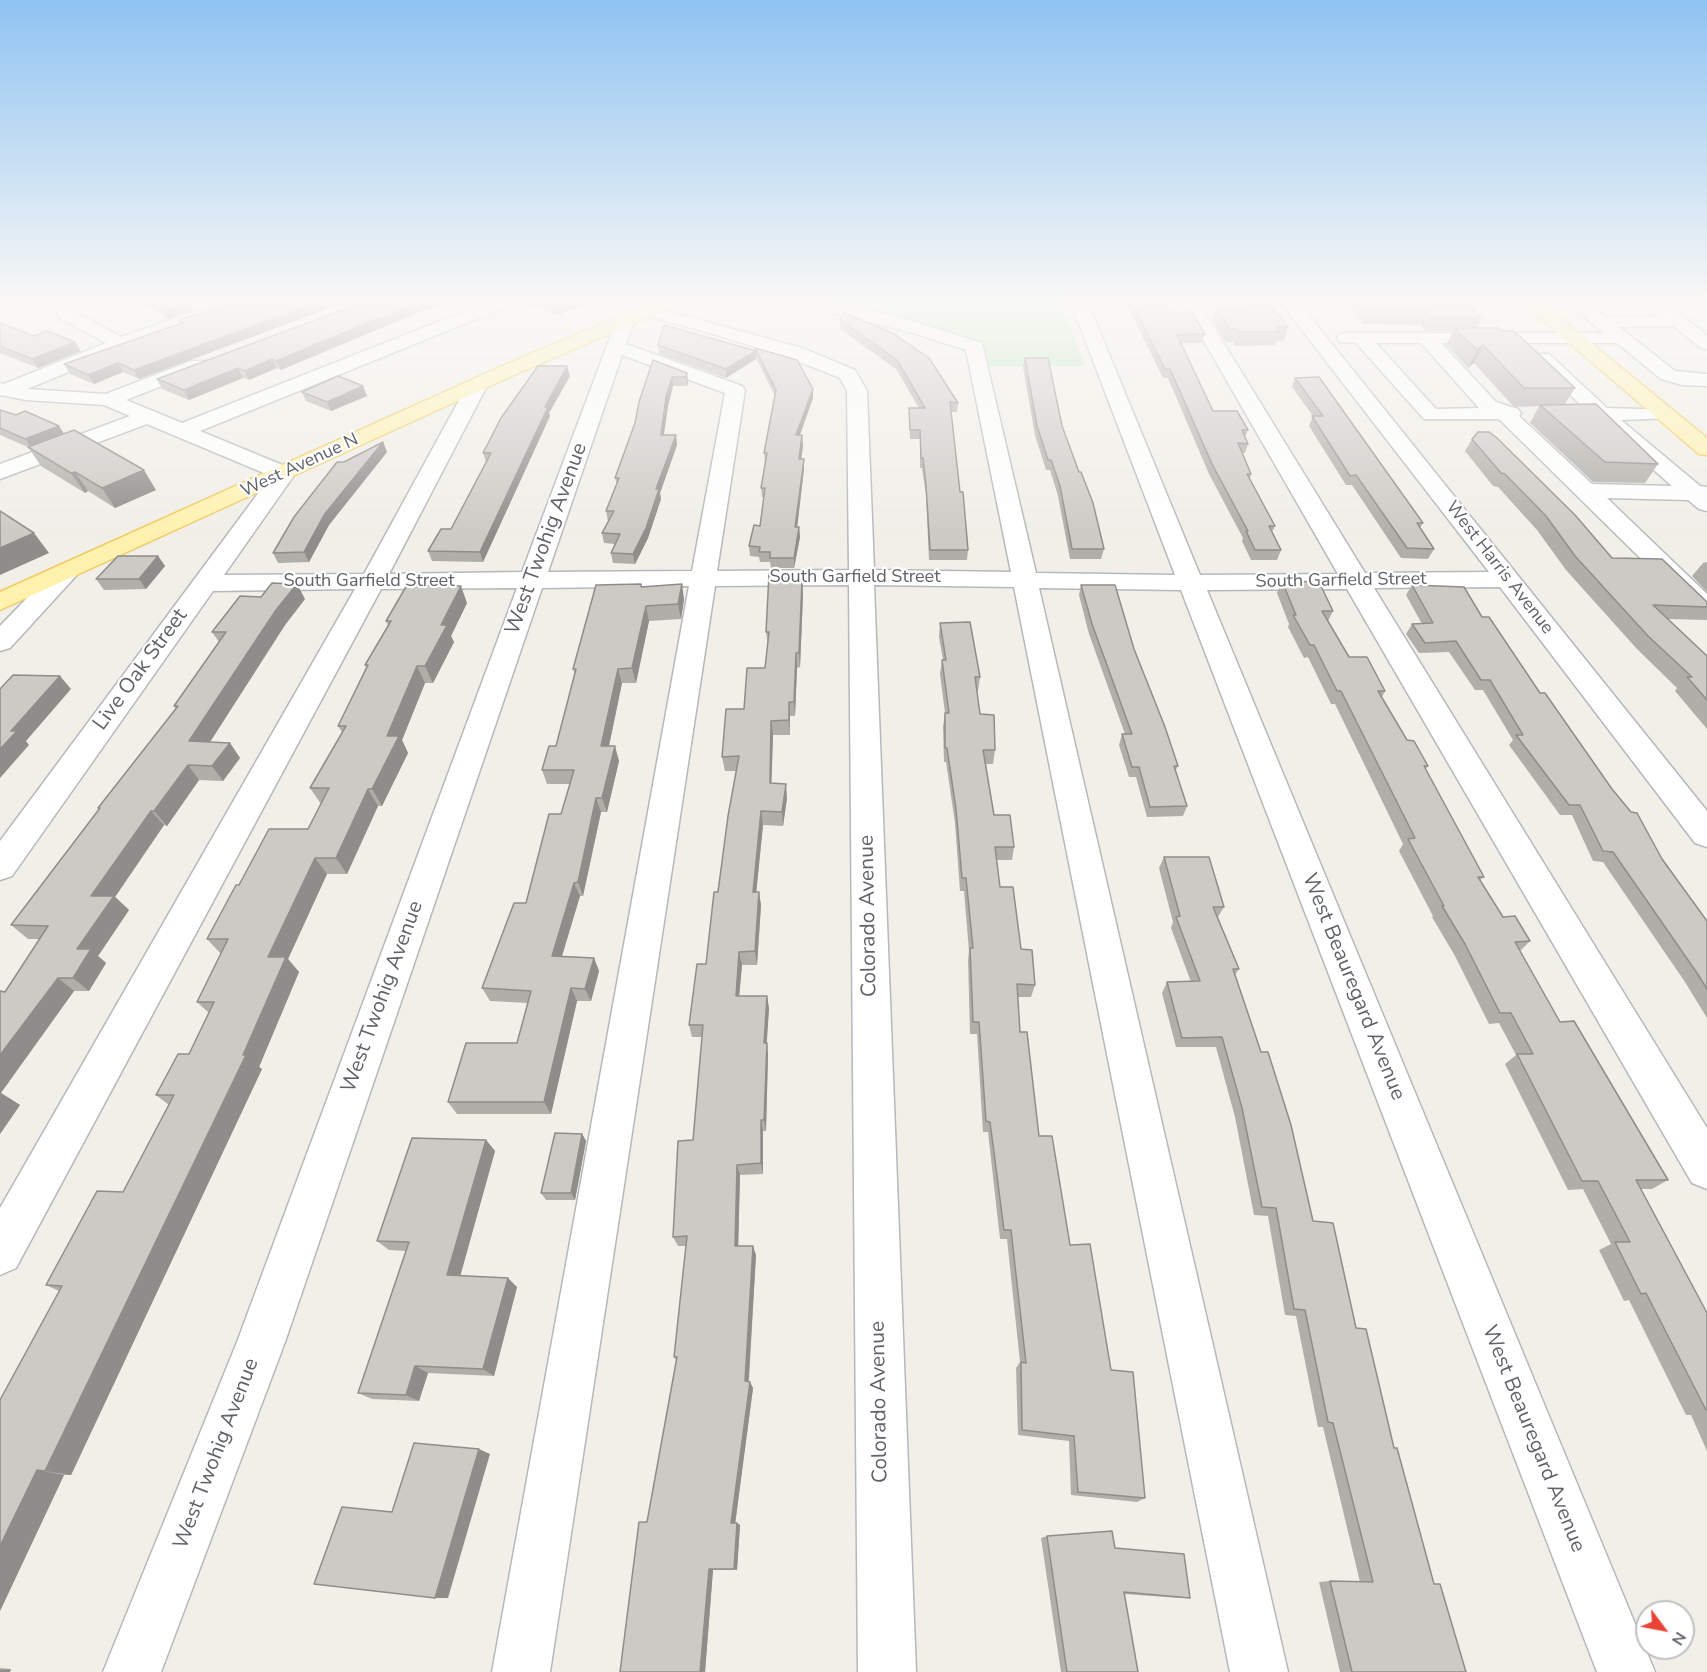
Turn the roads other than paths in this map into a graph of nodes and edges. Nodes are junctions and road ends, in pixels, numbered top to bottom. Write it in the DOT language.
graph roads {
  1 [pos="23,381"];
  2 [pos="157,381"];
  3 [pos="306,381"];
  4 [pos="485,381"];
  5 [pos="609,381"];
  6 [pos="723,381"];
  7 [pos="852,381"];
  8 [pos="982,381"];
  9 [pos="1110,381"];
  10 [pos="1237,381"];
  11 [pos="1354,381"];
  12 [pos="1396,381"];
  13 [pos="1466,381"];
  14 [pos="1567,381"];
  15 [pos="1625,381"];
  16 [pos="478,384"];
  17 [pos="2,389"];
  18 [pos="1455,397"];
  19 [pos="1646,398"];
  20 [pos="108,400"];
  21 [pos="1671,406"];
  22 [pos="1504,413"];
  23 [pos="1471,414"];
  24 [pos="1603,415"];
  25 [pos="1425,416"];
  26 [pos="147,417"];
  27 [pos="1382,417"];
  28 [pos="181,431"];
  29 [pos="1433,437"];
  30 [pos="1497,437"];
  31 [pos="1529,437"];
  32 [pos="1707,448"];
  33 [pos="0,472"];
  34 [pos="284,474"];
  35 [pos="1587,491"];
  36 [pos="1702,497"];
  37 [pos="1697,566"];
  38 [pos="1665,567"];
  39 [pos="66,572"];
  40 [pos="861,577"];
  41 [pos="704,579"];
  42 [pos="1507,579"];
  43 [pos="1025,580"];
  44 [pos="531,581"];
  45 [pos="1356,581"];
  46 [pos="372,582"];
  47 [pos="204,583"];
  48 [pos="1192,583"];
  49 [pos="0,602"];
  50 [pos="1707,609"];
  51 [pos="0,642"];
  52 [pos="1707,834"];
  53 [pos="0,867"];
  54 [pos="1707,1168"];
  55 [pos="0,1252"];
  56 [pos="132,1672"];
  57 [pos="521,1672"];
  58 [pos="887,1672"];
  59 [pos="1259,1672"];
  60 [pos="1626,1672"];
  1 -- 17 [label="street"];
  2 -- 20 [label="street"];
  3 -- 28 [label="street"];
  4 -- 16 [label="main road, West Avenue N"];
  5 -- 44 [label="street, West Twohig Avenue"];
  6 -- 41 [label="street"];
  7 -- 40 [label="street, Colorado Avenue"];
  8 -- 43 [label="street"];
  9 -- 48 [label="street, West Beauregard Avenue"];
  10 -- 45 [label="street"];
  11 -- 27 [label="street, West Harris Avenue"];
  12 -- 25 [label="street"];
  13 -- 22 [label="street"];
  14 -- 24 [label="street"];
  15 -- 19 [label="main road"];
  16 -- 34 [label="main road, West Avenue N"];
  16 -- 46 [label="street"];
  17 -- 20 [label="street"];
  18 -- 23 [label="street"];
  19 -- 21 [label="street"];
  20 -- 26 [label="street"];
  21 -- 24 [label="street"];
  21 -- 32 [label="main road"];
  22 -- 23 [label="street"];
  22 -- 24 [label="street"];
  22 -- 31 [label="street"];
  23 -- 25 [label="street"];
  24 -- 36 [label="street"];
  25 -- 27 [label="street"];
  25 -- 29 [label="street"];
  26 -- 28 [label="street"];
  26 -- 33 [label="street"];
  27 -- 42 [label="street, West Harris Avenue"];
  28 -- 34 [label="street"];
  30 -- 31 [label="street"];
  31 -- 35 [label="street"];
  34 -- 39 [label="main road, West Avenue N"];
  34 -- 47 [label="street, Live Oak Street"];
  35 -- 36 [label="street"];
  35 -- 38 [label="street"];
  37 -- 38 [label="street"];
  38 -- 50 [label="street"];
  39 -- 49 [label="main road, West Avenue N"];
  39 -- 51 [label="street"];
  40 -- 41 [label="street, South Garfield Street"];
  40 -- 43 [label="street, South Garfield Street"];
  40 -- 58 [label="street, Colorado Avenue"];
  41 -- 44 [label="street, South Garfield Street"];
  41 -- 57 [label="street"];
  42 -- 45 [label="street, South Garfield Street"];
  42 -- 52 [label="street, West Harris Avenue"];
  43 -- 48 [label="street, South Garfield Street"];
  43 -- 59 [label="street"];
  44 -- 46 [label="street, South Garfield Street"];
  44 -- 56 [label="street, West Twohig Avenue"];
  45 -- 48 [label="street, South Garfield Street"];
  45 -- 54 [label="street"];
  46 -- 47 [label="street, South Garfield Street"];
  46 -- 55 [label="street"];
  47 -- 53 [label="street, Live Oak Street"];
  48 -- 60 [label="street, West Beauregard Avenue"];
}
